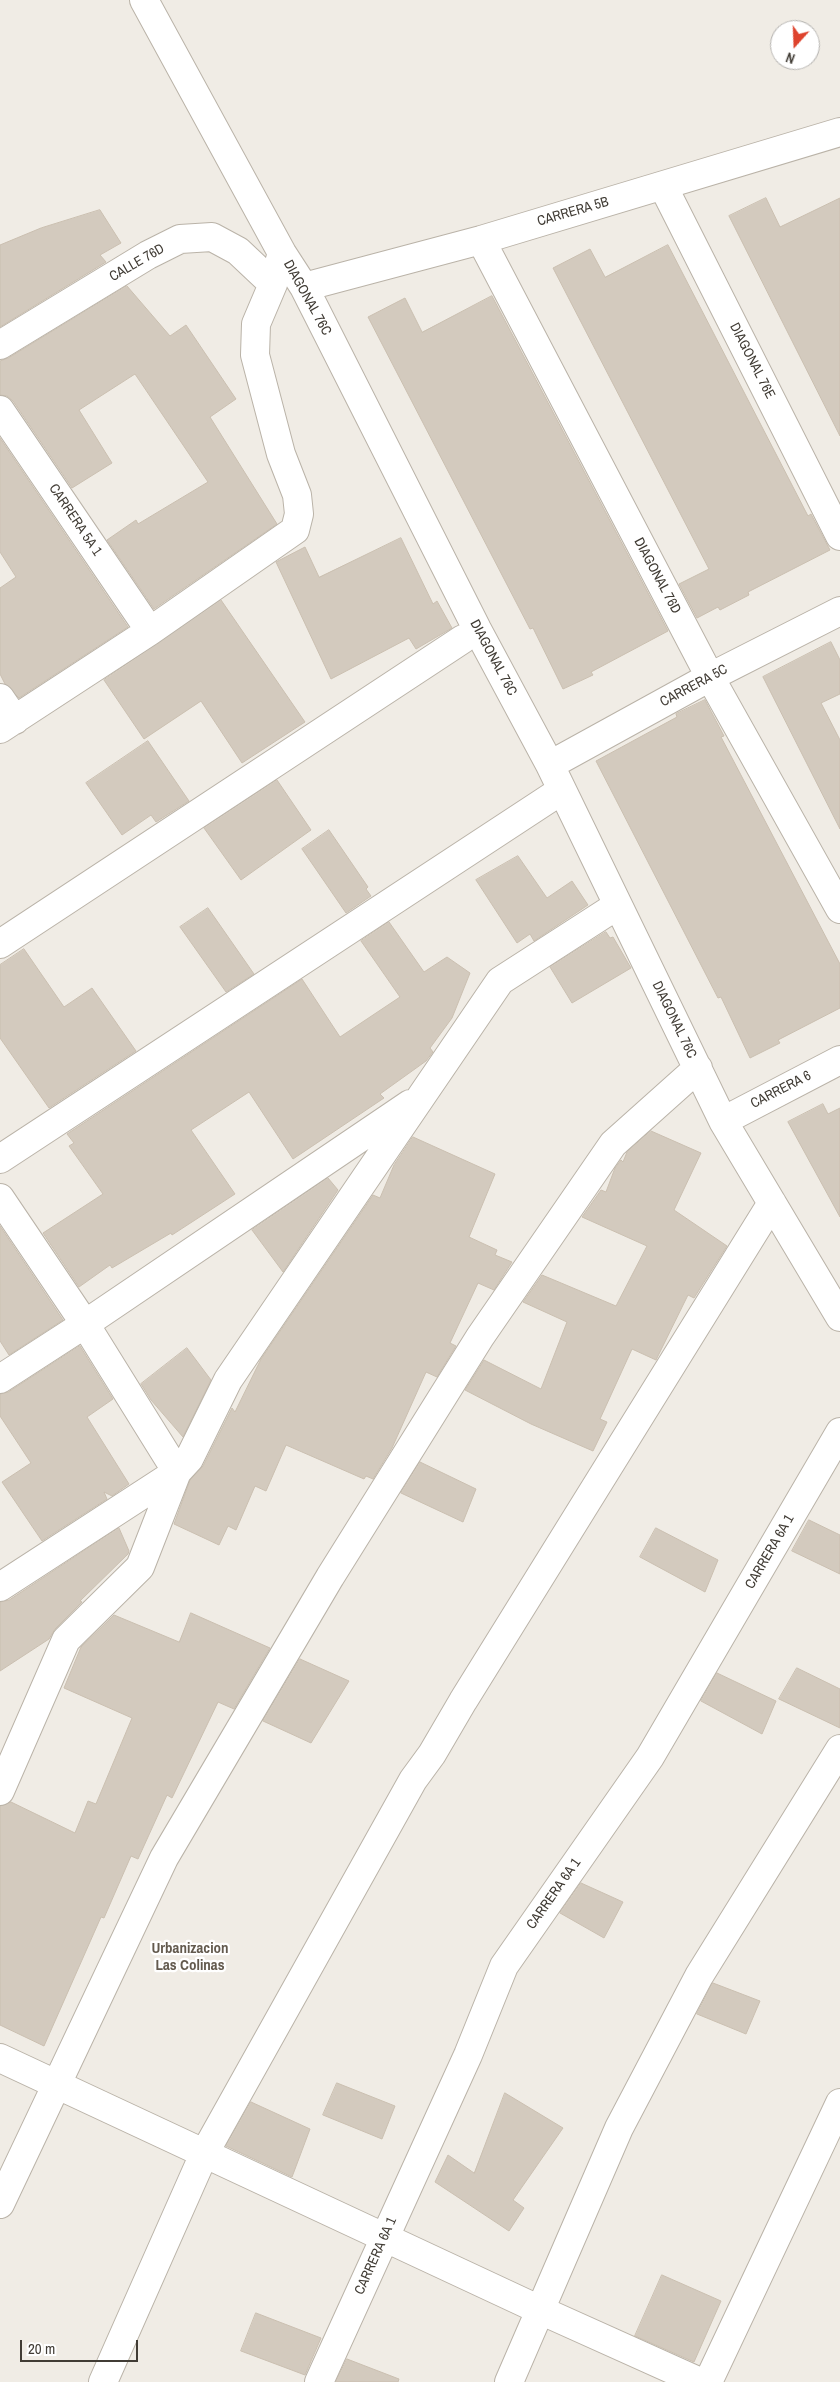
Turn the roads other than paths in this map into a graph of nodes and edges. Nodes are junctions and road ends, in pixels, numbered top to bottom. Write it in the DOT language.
graph roads {
  1 [pos="144,0"];
  2 [pos="840,132"];
  3 [pos="663,186"];
  4 [pos="481,240"];
  5 [pos="282,253"];
  6 [pos="273,284"];
  7 [pos="304,286"];
  8 [pos="0,345"];
  9 [pos="0,410"];
  10 [pos="840,536"];
  11 [pos="840,611"];
  12 [pos="150,631"];
  13 [pos="463,639"];
  14 [pos="710,678"];
  15 [pos="5,716"];
  16 [pos="550,764"];
  17 [pos="562,790"];
  18 [pos="618,905"];
  19 [pos="840,909"];
  20 [pos="0,944"];
  21 [pos="840,1060"];
  22 [pos="698,1068"];
  23 [pos="424,1095"];
  24 [pos="723,1120"];
  25 [pos="0,1159"];
  26 [pos="0,1198"];
  27 [pos="772,1203"];
  28 [pos="840,1316"];
  29 [pos="85,1324"];
  30 [pos="0,1378"];
  31 [pos="840,1432"];
  32 [pos="176,1472"];
  33 [pos="0,1587"];
  34 [pos="840,1749"];
  35 [pos="0,1791"];
  36 [pos="0,2058"];
  37 [pos="55,2084"];
  38 [pos="840,2104"];
  39 [pos="204,2154"];
  40 [pos="0,2204"];
  41 [pos="385,2237"];
  42 [pos="540,2310"];
  43 [pos="103,2382"];
  44 [pos="319,2382"];
  45 [pos="509,2382"];
  46 [pos="700,2382"];
  47 [pos="708,2382"];
  1 -- 5 [label="street, DIAGONAL 76C"];
  2 -- 3 [label="street, CARRERA 5B"];
  3 -- 4 [label="street, CARRERA 5B"];
  3 -- 10 [label="street, DIAGONAL 76E"];
  4 -- 7 [label="street, CARRERA 5B"];
  4 -- 14 [label="street, DIAGONAL 76D"];
  5 -- 6 [label="street"];
  5 -- 7 [label="street, DIAGONAL 76C"];
  6 -- 8 [label="street, CALLE 76D"];
  6 -- 12 [label="street"];
  7 -- 16 [label="street, DIAGONAL 76C"];
  9 -- 12 [label="street, CARRERA 5A 1"];
  11 -- 14 [label="street, CARRERA 5C"];
  12 -- 15 [label="street"];
  13 -- 20 [label="street"];
  14 -- 16 [label="street, CARRERA 5C"];
  14 -- 19 [label="street, DIAGONAL 76D"];
  16 -- 17 [label="street, DIAGONAL 76C"];
  17 -- 18 [label="street, DIAGONAL 76C"];
  17 -- 25 [label="street"];
  18 -- 22 [label="street, DIAGONAL 76C"];
  18 -- 23 [label="street"];
  21 -- 24 [label="street, CARRERA 6"];
  22 -- 24 [label="street, DIAGONAL 76C"];
  22 -- 37 [label="street"];
  23 -- 29 [label="street"];
  23 -- 32 [label="street"];
  24 -- 27 [label="street, DIAGONAL 76C"];
  26 -- 29 [label="street"];
  27 -- 28 [label="street, DIAGONAL 76C"];
  27 -- 39 [label="street"];
  29 -- 30 [label="street"];
  29 -- 32 [label="street"];
  31 -- 41 [label="street, CARRERA 6A 1"];
  32 -- 33 [label="street"];
  32 -- 35 [label="street"];
  34 -- 42 [label="street"];
  36 -- 37 [label="street"];
  37 -- 39 [label="street"];
  37 -- 40 [label="street"];
  38 -- 47 [label="street"];
  39 -- 41 [label="street"];
  39 -- 43 [label="street"];
  41 -- 42 [label="street"];
  41 -- 44 [label="street, CARRERA 6A 1"];
  42 -- 45 [label="street"];
  42 -- 46 [label="street"];
}
